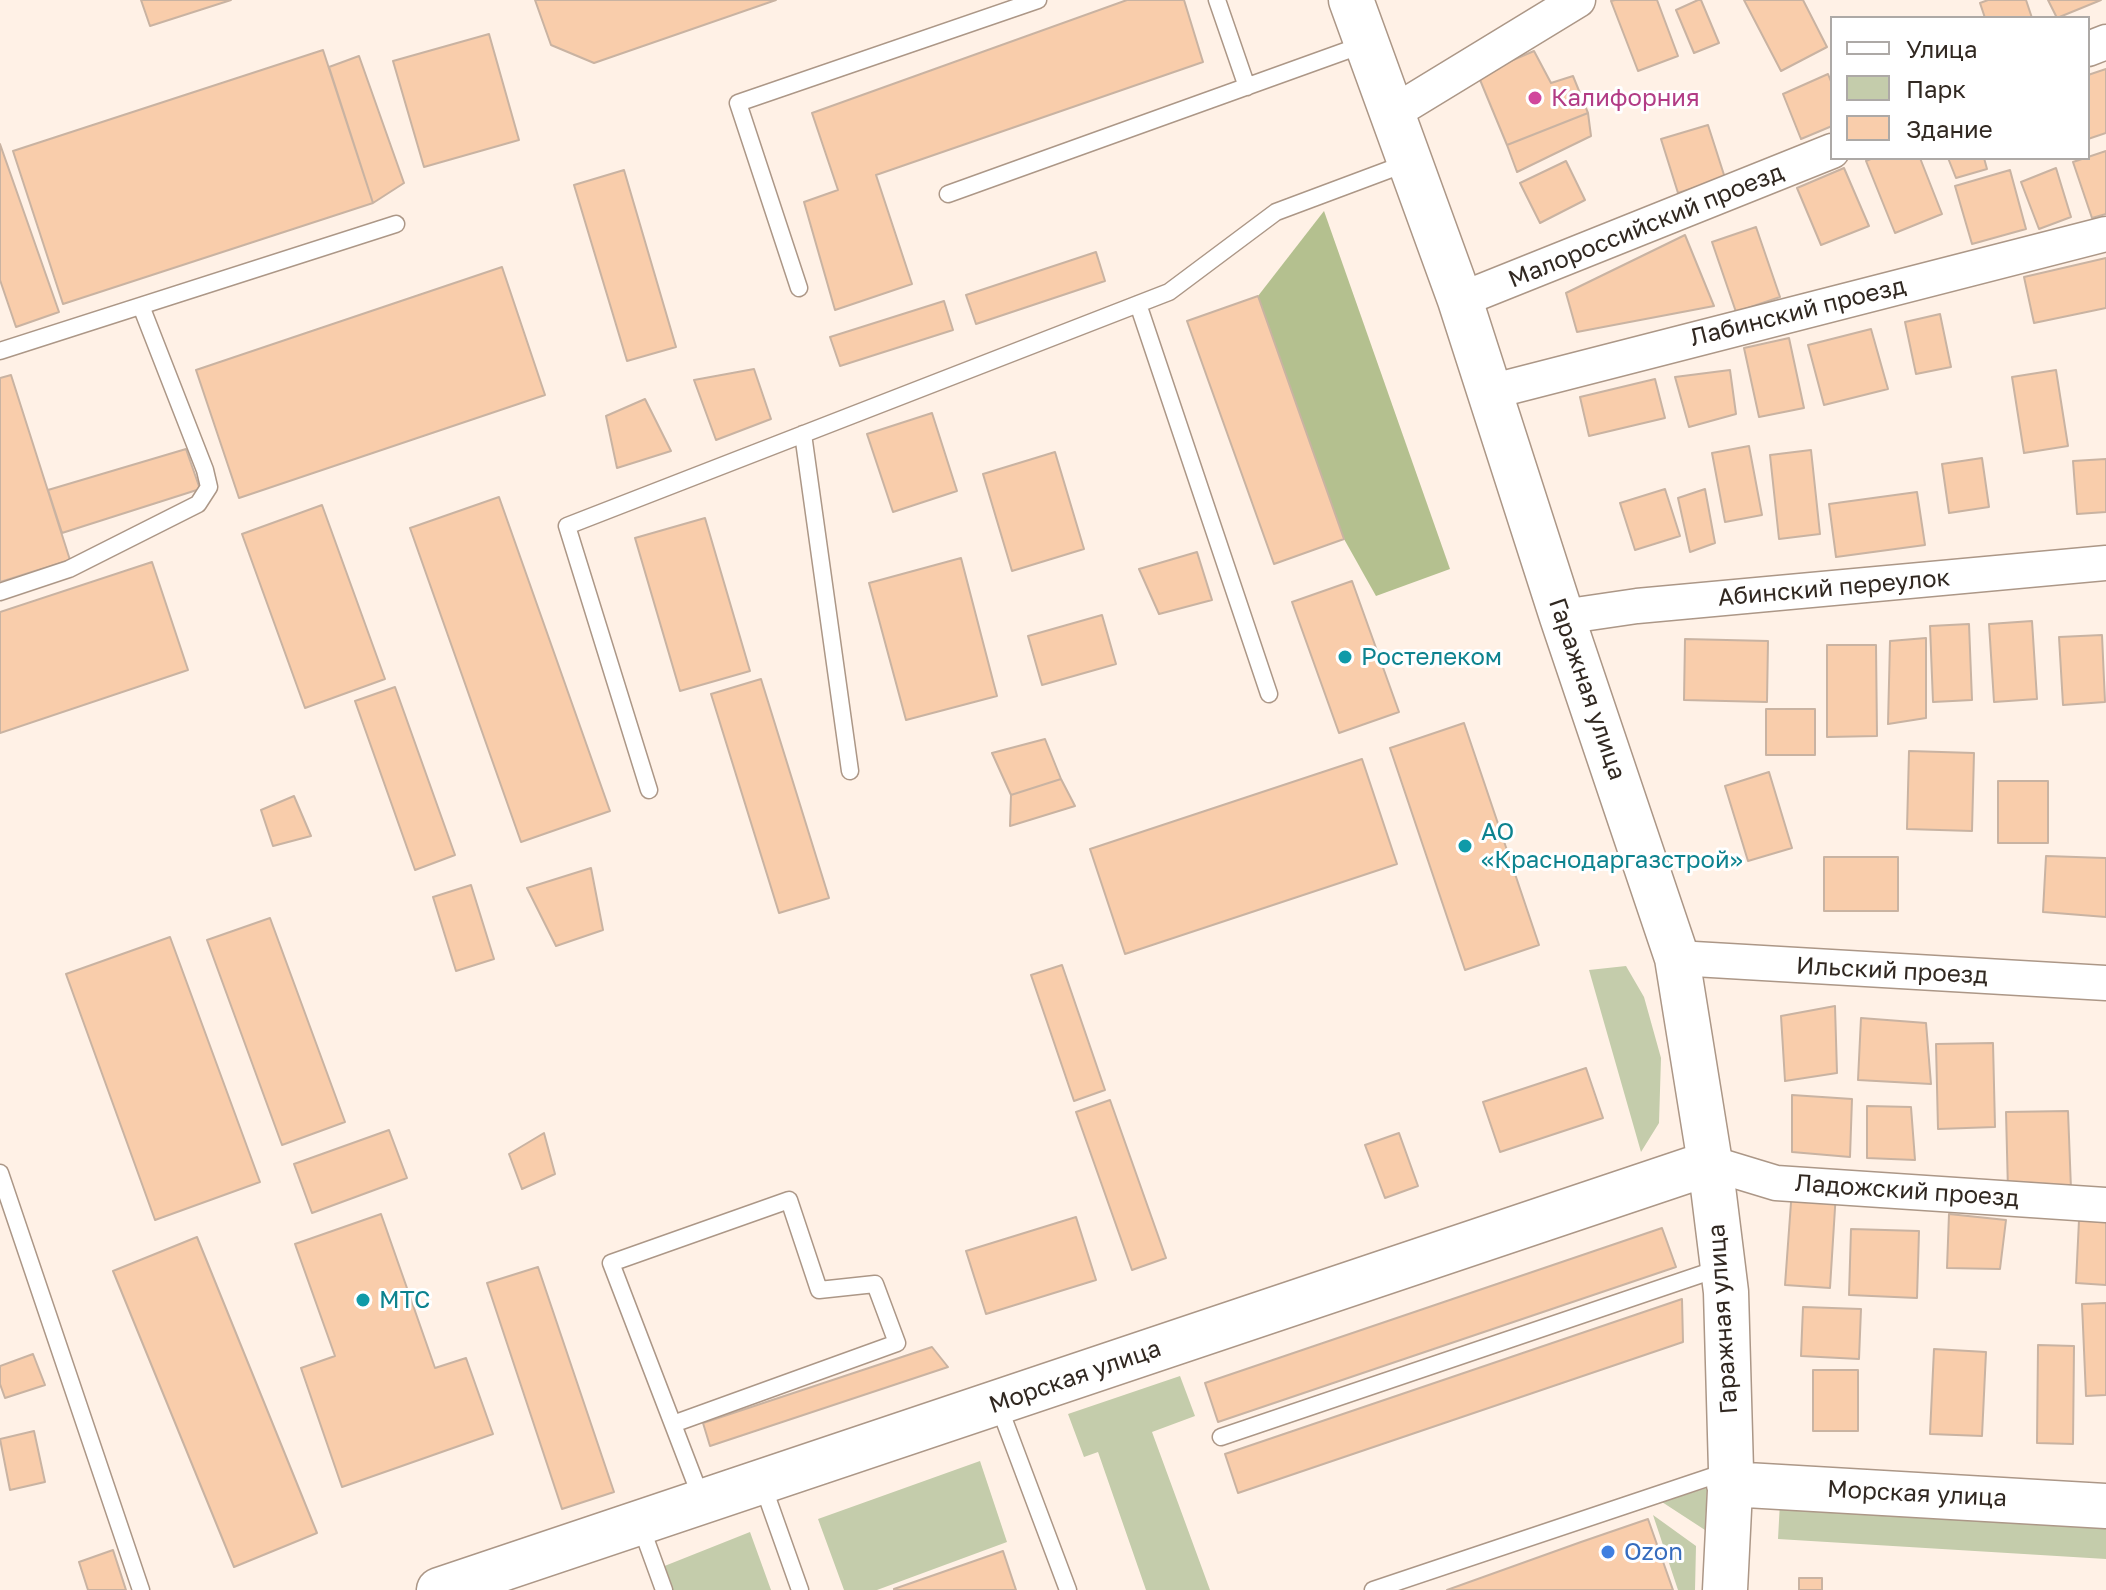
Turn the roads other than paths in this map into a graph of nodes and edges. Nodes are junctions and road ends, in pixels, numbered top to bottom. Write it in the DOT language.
graph roads {
  1 [pos="1038,0"];
  2 [pos="1217,0"];
  3 [pos="1351,0"];
  4 [pos="1578,0"];
  5 [pos="1367,44"];
  6 [pos="1247,87"];
  7 [pos="1391,114"];
  8 [pos="1830,152"];
  9 [pos="1409,163"];
  10 [pos="948,194"];
  11 [pos="396,224"];
  12 [pos="2106,234"];
  13 [pos="799,288"];
  14 [pos="1460,300"];
  15 [pos="1138,304"];
  16 [pos="141,306"];
  17 [pos="0,351"];
  18 [pos="1490,392"];
  19 [pos="803,434"];
  20 [pos="2106,563"];
  21 [pos="0,592"];
  22 [pos="1562,617"];
  23 [pos="1269,694"];
  24 [pos="850,771"];
  25 [pos="649,790"];
  26 [pos="1677,958"];
  27 [pos="2106,983"];
  28 [pos="1710,1163"];
  29 [pos="0,1173"];
  30 [pos="2106,1205"];
  31 [pos="1722,1267"];
  32 [pos="998,1403"];
  33 [pos="673,1424"];
  34 [pos="1221,1437"];
  35 [pos="1730,1477"];
  36 [pos="761,1482"];
  37 [pos="702,1502"];
  38 [pos="2106,1506"];
  39 [pos="640,1523"];
  40 [pos="464,1586"];
  41 [pos="141,1590"];
  42 [pos="664,1590"];
  43 [pos="800,1590"];
  44 [pos="1068,1590"];
  45 [pos="1373,1590"];
  46 [pos="1725,1590"];
  1 -- 13 [label="lane"];
  2 -- 6 [label="lane"];
  3 -- 5 [label="street, Гаражная улица"];
  4 -- 7 [label="street"];
  5 -- 6 [label="lane"];
  5 -- 7 [label="street, Гаражная улица"];
  6 -- 10 [label="lane"];
  7 -- 9 [label="street, Гаражная улица"];
  8 -- 14 [label="street, Малороссийский проезд"];
  9 -- 14 [label="street, Гаражная улица"];
  9 -- 15 [label="lane"];
  11 -- 16 [label="lane"];
  12 -- 18 [label="street, Лабинский проезд"];
  14 -- 18 [label="street, Гаражная улица"];
  15 -- 19 [label="lane"];
  15 -- 23 [label="lane"];
  16 -- 17 [label="lane"];
  16 -- 21 [label="lane"];
  18 -- 22 [label="street, Гаражная улица"];
  19 -- 24 [label="lane"];
  19 -- 25 [label="lane"];
  20 -- 22 [label="street, Абинский переулок"];
  22 -- 26 [label="street, Гаражная улица"];
  26 -- 27 [label="street, Ильский проезд"];
  26 -- 28 [label="street, Гаражная улица"];
  28 -- 30 [label="street, Ладожский проезд"];
  28 -- 31 [label="street, Гаражная улица"];
  28 -- 32 [label="street, Морская улица"];
  29 -- 41 [label="lane"];
  31 -- 34 [label="lane"];
  31 -- 35 [label="street, Гаражная улица"];
  32 -- 36 [label="street, Морская улица"];
  32 -- 44 [label="lane"];
  33 -- 33 [label="lane"];
  33 -- 37 [label="lane"];
  35 -- 38 [label="street, Морская улица"];
  35 -- 45 [label="lane"];
  35 -- 46 [label="street, Гаражная улица"];
  36 -- 37 [label="street, Морская улица"];
  36 -- 43 [label="lane"];
  37 -- 39 [label="street, Морская улица"];
  39 -- 40 [label="street, Морская улица"];
  39 -- 42 [label="lane"];
}
